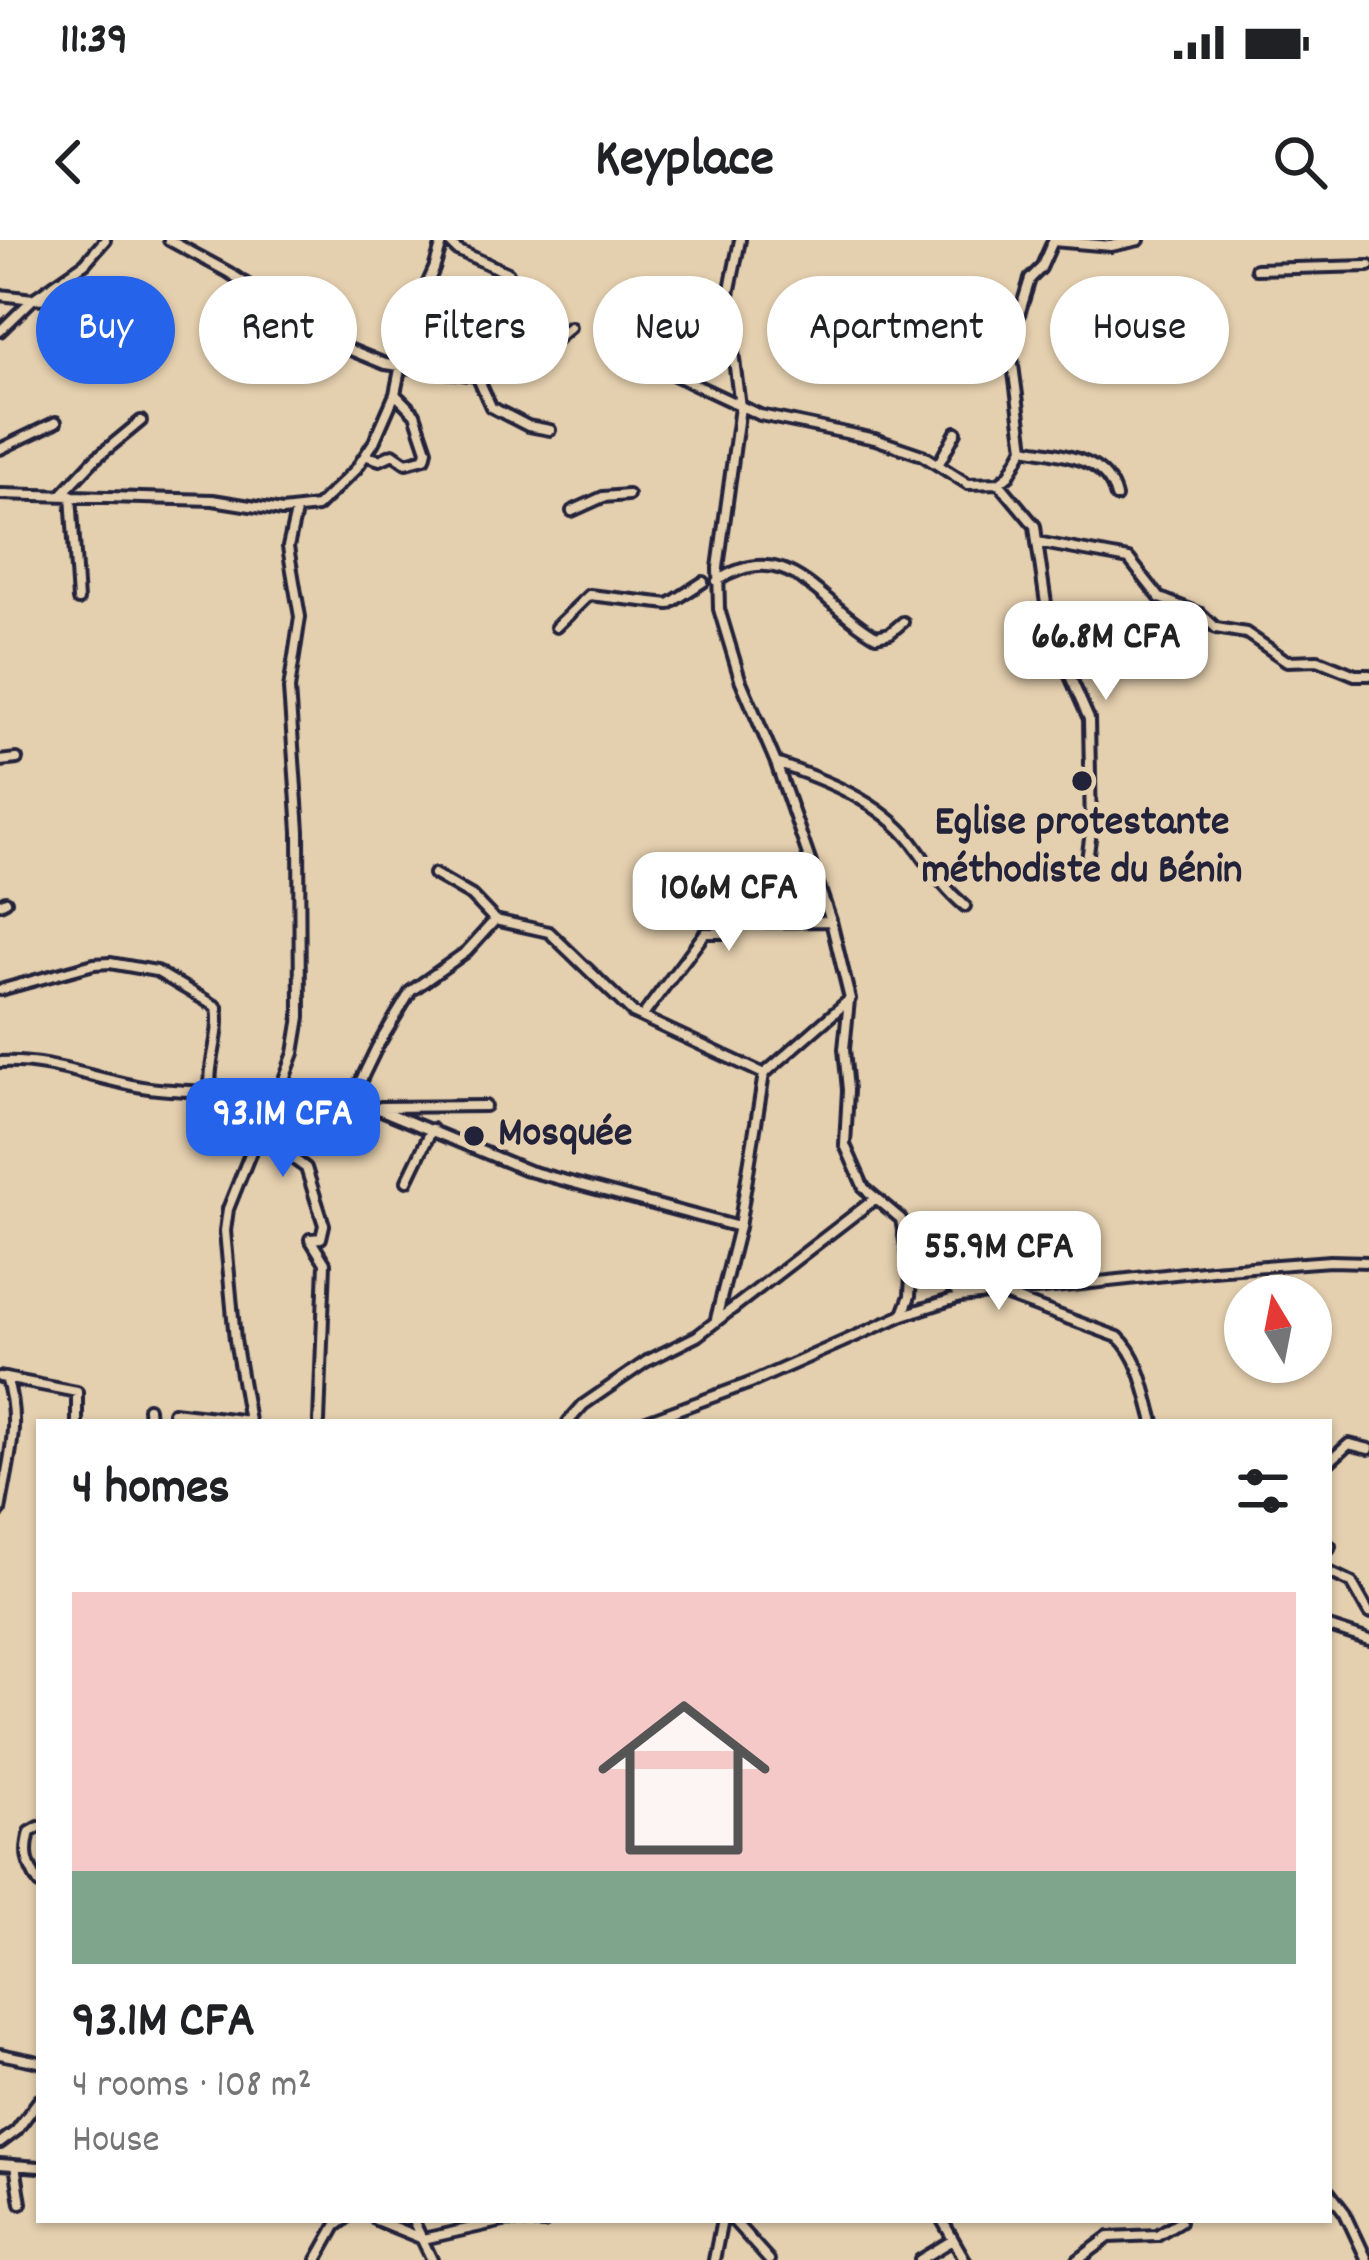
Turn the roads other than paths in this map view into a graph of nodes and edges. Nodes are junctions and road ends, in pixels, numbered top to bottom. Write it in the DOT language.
graph roads {
  1 [pos="105,240"];
  2 [pos="169,240"];
  3 [pos="445,240"];
  4 [pos="740,240"];
  5 [pos="1138,240"];
  6 [pos="1052,241"];
  7 [pos="1369,266"];
  8 [pos="1256,269"];
  9 [pos="508,273"];
  10 [pos="431,276"];
  11 [pos="0,295"];
  12 [pos="33,298"];
  13 [pos="36,298"];
  14 [pos="0,331"];
  15 [pos="381,362"];
  16 [pos="396,384"];
  17 [pos="481,384"];
  18 [pos="694,384"];
  19 [pos="395,394"];
  20 [pos="740,407"];
  21 [pos="141,421"];
  22 [pos="56,422"];
  23 [pos="550,430"];
  24 [pos="956,432"];
  25 [pos="1024,448"];
  26 [pos="0,449"];
  27 [pos="367,456"];
  28 [pos="938,465"];
  29 [pos="999,483"];
  30 [pos="0,494"];
  31 [pos="66,495"];
  32 [pos="628,495"];
  33 [pos="1116,496"];
  34 [pos="572,511"];
  35 [pos="296,512"];
  36 [pos="1037,542"];
  37 [pos="717,581"];
  38 [pos="703,582"];
  39 [pos="78,600"];
  40 [pos="902,622"];
  41 [pos="556,627"];
  42 [pos="1369,675"];
  43 [pos="17,759"];
  44 [pos="0,761"];
  45 [pos="776,763"];
  46 [pos="1086,867"];
  47 [pos="434,874"];
  48 [pos="965,907"];
  49 [pos="495,920"];
  50 [pos="831,921"];
  51 [pos="0,990"];
  52 [pos="850,999"];
  53 [pos="642,1017"];
  54 [pos="0,1062"];
  55 [pos="764,1074"];
  56 [pos="231,1090"];
  57 [pos="275,1097"];
  58 [pos="351,1100"];
  59 [pos="485,1106"];
  60 [pos="374,1107"];
  61 [pos="263,1123"];
  62 [pos="432,1129"];
  63 [pos="407,1181"];
  64 [pos="876,1198"];
  65 [pos="901,1219"];
  66 [pos="739,1227"];
  67 [pos="1369,1262"];
  68 [pos="995,1292"];
  69 [pos="960,1297"];
  70 [pos="903,1316"];
  71 [pos="716,1318"];
  72 [pos="3,1377"];
  73 [pos="148,1408"];
  74 [pos="173,1412"];
  75 [pos="77,1419"];
  76 [pos="149,1419"];
  77 [pos="227,1419"];
  78 [pos="249,1419"];
  79 [pos="319,1419"];
  80 [pos="571,1419"];
  81 [pos="652,1419"];
  82 [pos="1153,1419"];
  83 [pos="1369,1449"];
  84 [pos="1332,1459"];
  85 [pos="0,1511"];
  86 [pos="1332,1573"];
  87 [pos="1366,1595"];
  88 [pos="1369,1613"];
  89 [pos="1332,1629"];
  90 [pos="1369,1640"];
  91 [pos="36,1829"];
  92 [pos="36,1879"];
  93 [pos="0,2054"];
  94 [pos="36,2061"];
  95 [pos="36,2104"];
  96 [pos="0,2143"];
  97 [pos="0,2164"];
  98 [pos="15,2165"];
  99 [pos="36,2167"];
  100 [pos="1332,2196"];
  101 [pos="21,2203"];
  102 [pos="340,2223"];
  103 [pos="384,2223"];
  104 [pos="415,2223"];
  105 [pos="495,2223"];
  106 [pos="721,2223"];
  107 [pos="736,2223"];
  108 [pos="944,2223"];
  109 [pos="1178,2223"];
  110 [pos="424,2239"];
  111 [pos="952,2240"];
  112 [pos="317,2260"];
  113 [pos="432,2260"];
  114 [pos="715,2260"];
  115 [pos="770,2260"];
  116 [pos="920,2260"];
  117 [pos="965,2260"];
  118 [pos="1078,2260"];
  119 [pos="1367,2260"];
  1 -- 12 [label="street"];
  2 -- 15 [label="street"];
  3 -- 9 [label="street"];
  3 -- 10 [label="street"];
  4 -- 20 [label="street"];
  5 -- 6 [label="street"];
  6 -- 25 [label="street"];
  7 -- 8 [label="street"];
  11 -- 12 [label="street"];
  12 -- 13 [label="street"];
  12 -- 14 [label="street"];
  16 -- 19 [label="street"];
  17 -- 23 [label="street"];
  18 -- 20 [label="street"];
  19 -- 27 [label="street"];
  19 -- 27 [label="street"];
  20 -- 28 [label="street"];
  20 -- 37 [label="street"];
  21 -- 31 [label="street"];
  22 -- 26 [label="street"];
  24 -- 28 [label="street"];
  25 -- 29 [label="street"];
  25 -- 33 [label="street"];
  27 -- 35 [label="street"];
  28 -- 29 [label="street"];
  29 -- 36 [label="street"];
  30 -- 31 [label="street"];
  31 -- 35 [label="street"];
  31 -- 39 [label="street"];
  32 -- 34 [label="street"];
  35 -- 57 [label="street"];
  36 -- 42 [label="street"];
  36 -- 46 [label="street"];
  37 -- 40 [label="street"];
  37 -- 45 [label="street"];
  38 -- 41 [label="street"];
  43 -- 44 [label="street"];
  45 -- 48 [label="street"];
  45 -- 50 [label="street"];
  47 -- 49 [label="street"];
  49 -- 53 [label="street"];
  49 -- 58 [label="street"];
  50 -- 52 [label="street"];
  50 -- 53 [label="street"];
  51 -- 56 [label="street"];
  52 -- 55 [label="street"];
  52 -- 64 [label="street"];
  53 -- 55 [label="street"];
  54 -- 56 [label="street"];
  55 -- 66 [label="street"];
  56 -- 57 [label="street"];
  57 -- 58 [label="street"];
  57 -- 61 [label="street"];
  58 -- 60 [label="street"];
  59 -- 60 [label="street"];
  60 -- 62 [label="street"];
  61 -- 78 [label="street"];
  61 -- 79 [label="street"];
  62 -- 63 [label="street"];
  62 -- 66 [label="street"];
  64 -- 65 [label="street"];
  64 -- 71 [label="street"];
  65 -- 69 [label="street"];
  65 -- 70 [label="street"];
  66 -- 71 [label="street"];
  67 -- 68 [label="street"];
  68 -- 69 [label="street"];
  68 -- 82 [label="street"];
  69 -- 70 [label="street"];
  70 -- 81 [label="street"];
  71 -- 80 [label="street"];
  72 -- 75 [label="street"];
  72 -- 85 [label="street"];
  73 -- 76 [label="street"];
  74 -- 77 [label="street"];
  83 -- 84 [label="street"];
  86 -- 87 [label="street"];
  87 -- 88 [label="street"];
  89 -- 90 [label="street"];
  91 -- 92 [label="street"];
  93 -- 94 [label="street"];
  95 -- 96 [label="street"];
  97 -- 98 [label="street"];
  98 -- 99 [label="street"];
  98 -- 101 [label="street"];
  100 -- 119 [label="street"];
  102 -- 112 [label="street"];
  103 -- 110 [label="street"];
  104 -- 110 [label="street"];
  105 -- 110 [label="street"];
  106 -- 114 [label="street"];
  107 -- 115 [label="street"];
  108 -- 111 [label="street"];
  109 -- 118 [label="street"];
  110 -- 113 [label="street"];
  111 -- 116 [label="street"];
  111 -- 117 [label="street"];
}
